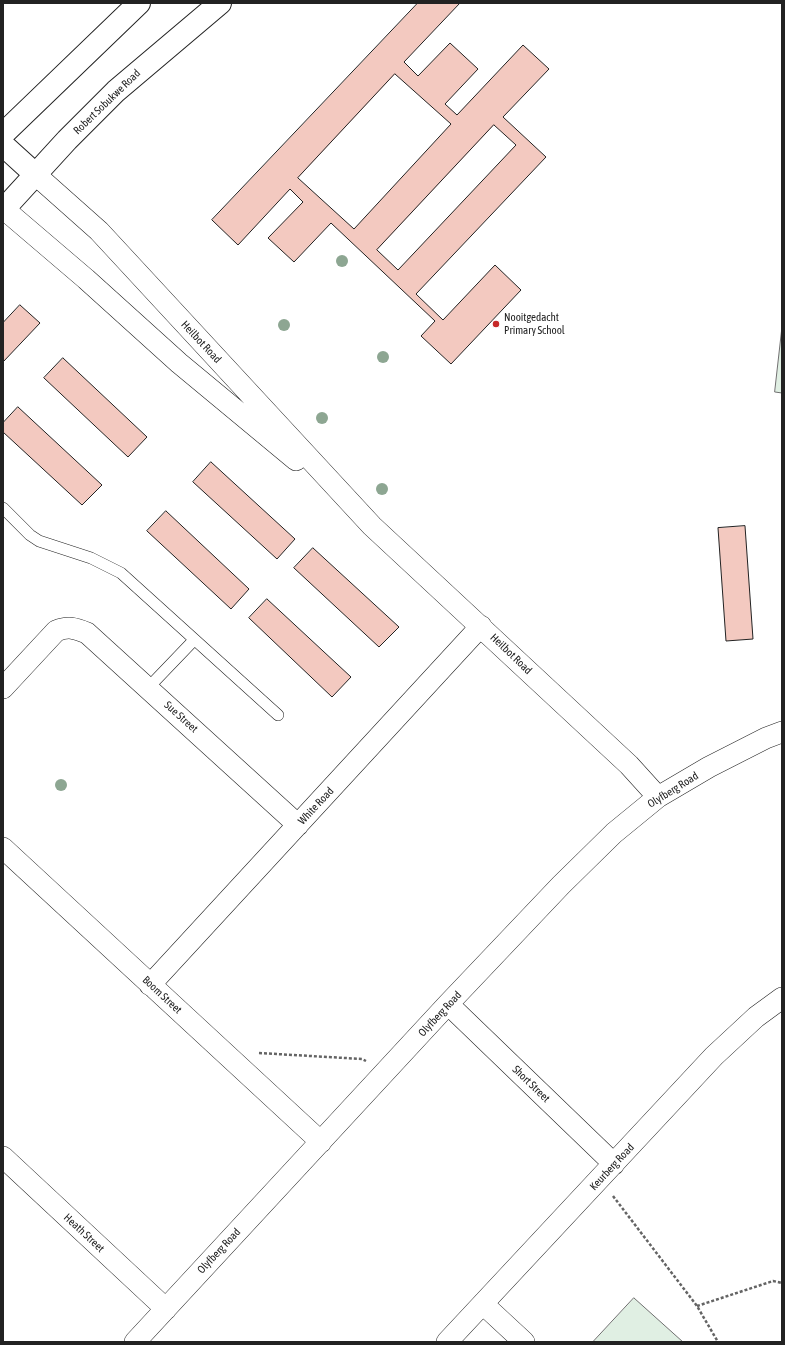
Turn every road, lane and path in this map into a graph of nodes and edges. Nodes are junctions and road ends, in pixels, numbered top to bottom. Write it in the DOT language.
graph roads {
  1 [pos="139,3"];
  2 [pos="220,3"];
  3 [pos="3,134"];
  4 [pos="3,146"];
  5 [pos="36,174"];
  6 [pos="3,209"];
  7 [pos="3,508"];
  8 [pos="361,513"];
  9 [pos="482,626"];
  10 [pos="194,640"];
  11 [pos="3,688"];
  12 [pos="148,688"];
  13 [pos="278,715"];
  14 [pos="782,732"];
  15 [pos="658,796"];
  16 [pos="298,825"];
  17 [pos="3,848"];
  18 [pos="150,985"];
  19 [pos="782,998"];
  20 [pos="448,1004"];
  21 [pos="232,1060"];
  22 [pos="387,1071"];
  23 [pos="321,1142"];
  24 [pos="3,1157"];
  25 [pos="607,1172"];
  26 [pos="782,1283"];
  27 [pos="483,1304"];
  28 [pos="697,1306"];
  29 [pos="166,1309"];
  30 [pos="135,1342"];
  31 [pos="447,1342"];
  32 [pos="524,1342"];
  33 [pos="718,1342"];
  1 -- 3 [label="main road"];
  2 -- 5 [label="main road, Robert Sobukwe Road"];
  4 -- 5 [label="main road"];
  5 -- 6 [label="main road, Robert Sobukwe Road"];
  5 -- 8 [label="street, Heilbot Road"];
  6 -- 8 [label="street, Heilbot Road"];
  7 -- 10 [label="lane"];
  8 -- 9 [label="street, Heilbot Road"];
  9 -- 15 [label="street, Heilbot Road"];
  9 -- 16 [label="street, White Road"];
  10 -- 12 [label="lane"];
  10 -- 13 [label="lane"];
  11 -- 12 [label="street, Sue Street"];
  12 -- 16 [label="street, Sue Street"];
  14 -- 15 [label="street, Olyfberg Road"];
  15 -- 20 [label="street, Olyfberg Road"];
  16 -- 18 [label="street, White Road"];
  17 -- 18 [label="street, Boom Street"];
  18 -- 21 [label="street, Boom Street"];
  19 -- 25 [label="street, Keurberg Road"];
  20 -- 22 [label="street, Olyfberg Road"];
  20 -- 25 [label="street, Short Street"];
  21 -- 22 [label="path"];
  21 -- 23 [label="street, Boom Street"];
  22 -- 23 [label="street, Olyfberg Road"];
  23 -- 29 [label="street, Olyfberg Road"];
  24 -- 29 [label="street, Heath Street"];
  25 -- 27 [label="street, Keurberg Road"];
  25 -- 28 [label="path"];
  26 -- 28 [label="path"];
  27 -- 31 [label="street, Keurberg Road"];
  27 -- 32 [label="street"];
  28 -- 33 [label="path"];
  29 -- 30 [label="street, Olyfberg Road"];
}
